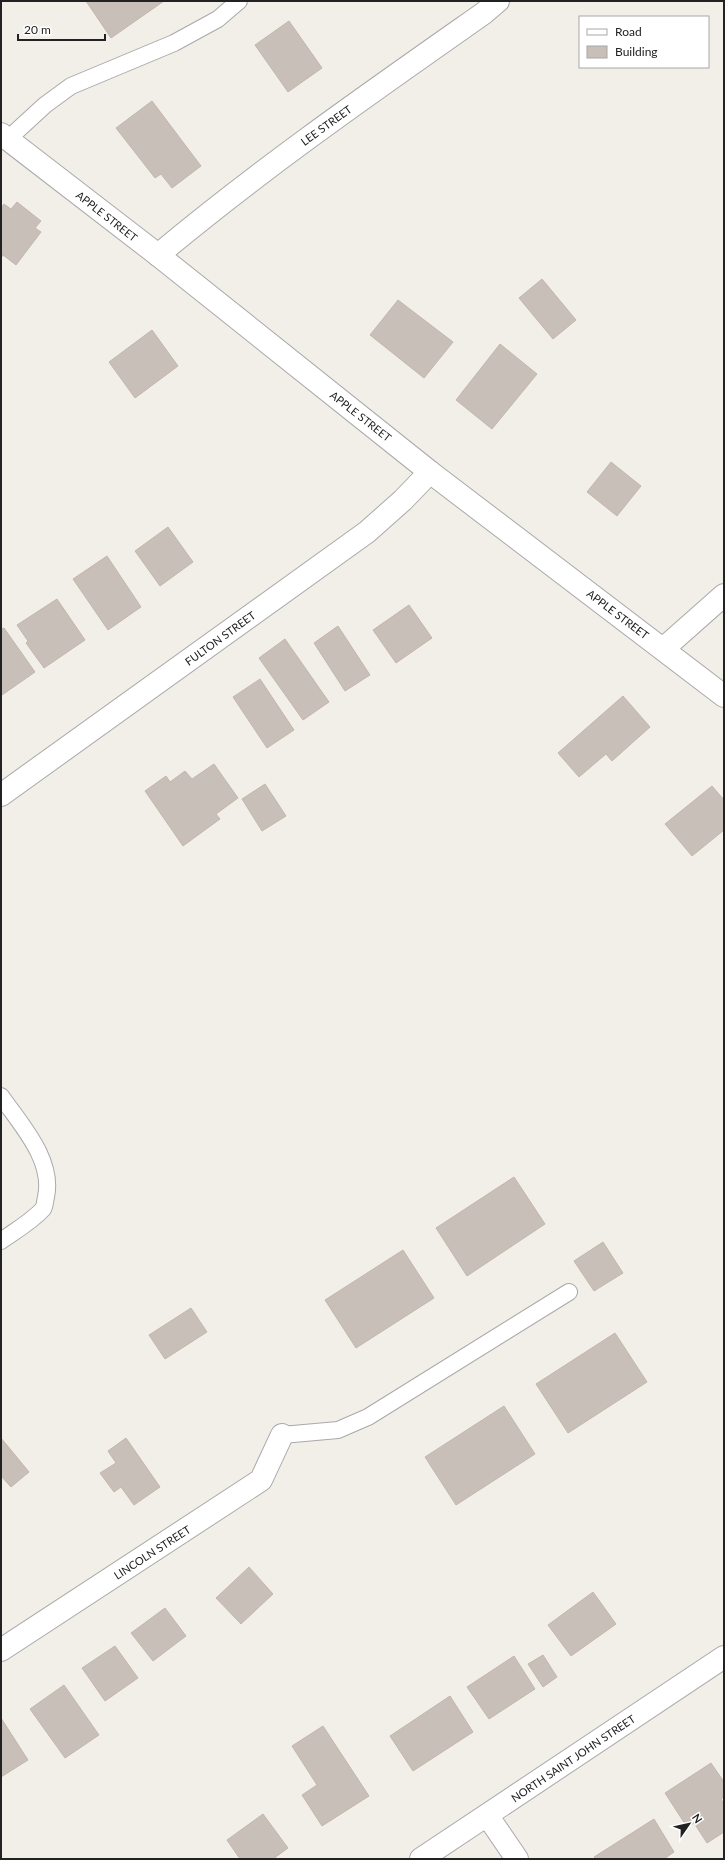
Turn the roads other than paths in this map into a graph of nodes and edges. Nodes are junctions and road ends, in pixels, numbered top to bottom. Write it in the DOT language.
graph roads {
  1 [pos="239,1"];
  2 [pos="498,1"];
  3 [pos="5,137"];
  4 [pos="158,255"];
  5 [pos="430,472"];
  6 [pos="724,595"];
  7 [pos="663,649"];
  8 [pos="724,696"];
  9 [pos="1,796"];
  10 [pos="1,1096"];
  11 [pos="1,1241"];
  12 [pos="569,1292"];
  13 [pos="282,1435"];
  14 [pos="1,1650"];
  15 [pos="724,1657"];
  16 [pos="487,1815"];
  17 [pos="421,1859"];
  18 [pos="517,1859"];
  1 -- 3 [label="lane"];
  2 -- 4 [label="street, LEE STREET"];
  3 -- 4 [label="street, APPLE STREET"];
  4 -- 5 [label="street, APPLE STREET"];
  5 -- 7 [label="street, APPLE STREET"];
  5 -- 9 [label="street, FULTON STREET"];
  6 -- 7 [label="street"];
  7 -- 8 [label="street, APPLE STREET"];
  10 -- 11 [label="lane"];
  12 -- 13 [label="lane"];
  13 -- 14 [label="street, LINCOLN STREET"];
  15 -- 16 [label="street, NORTH SAINT JOHN STREET"];
  16 -- 17 [label="street, NORTH SAINT JOHN STREET"];
  16 -- 18 [label="street"];
}
